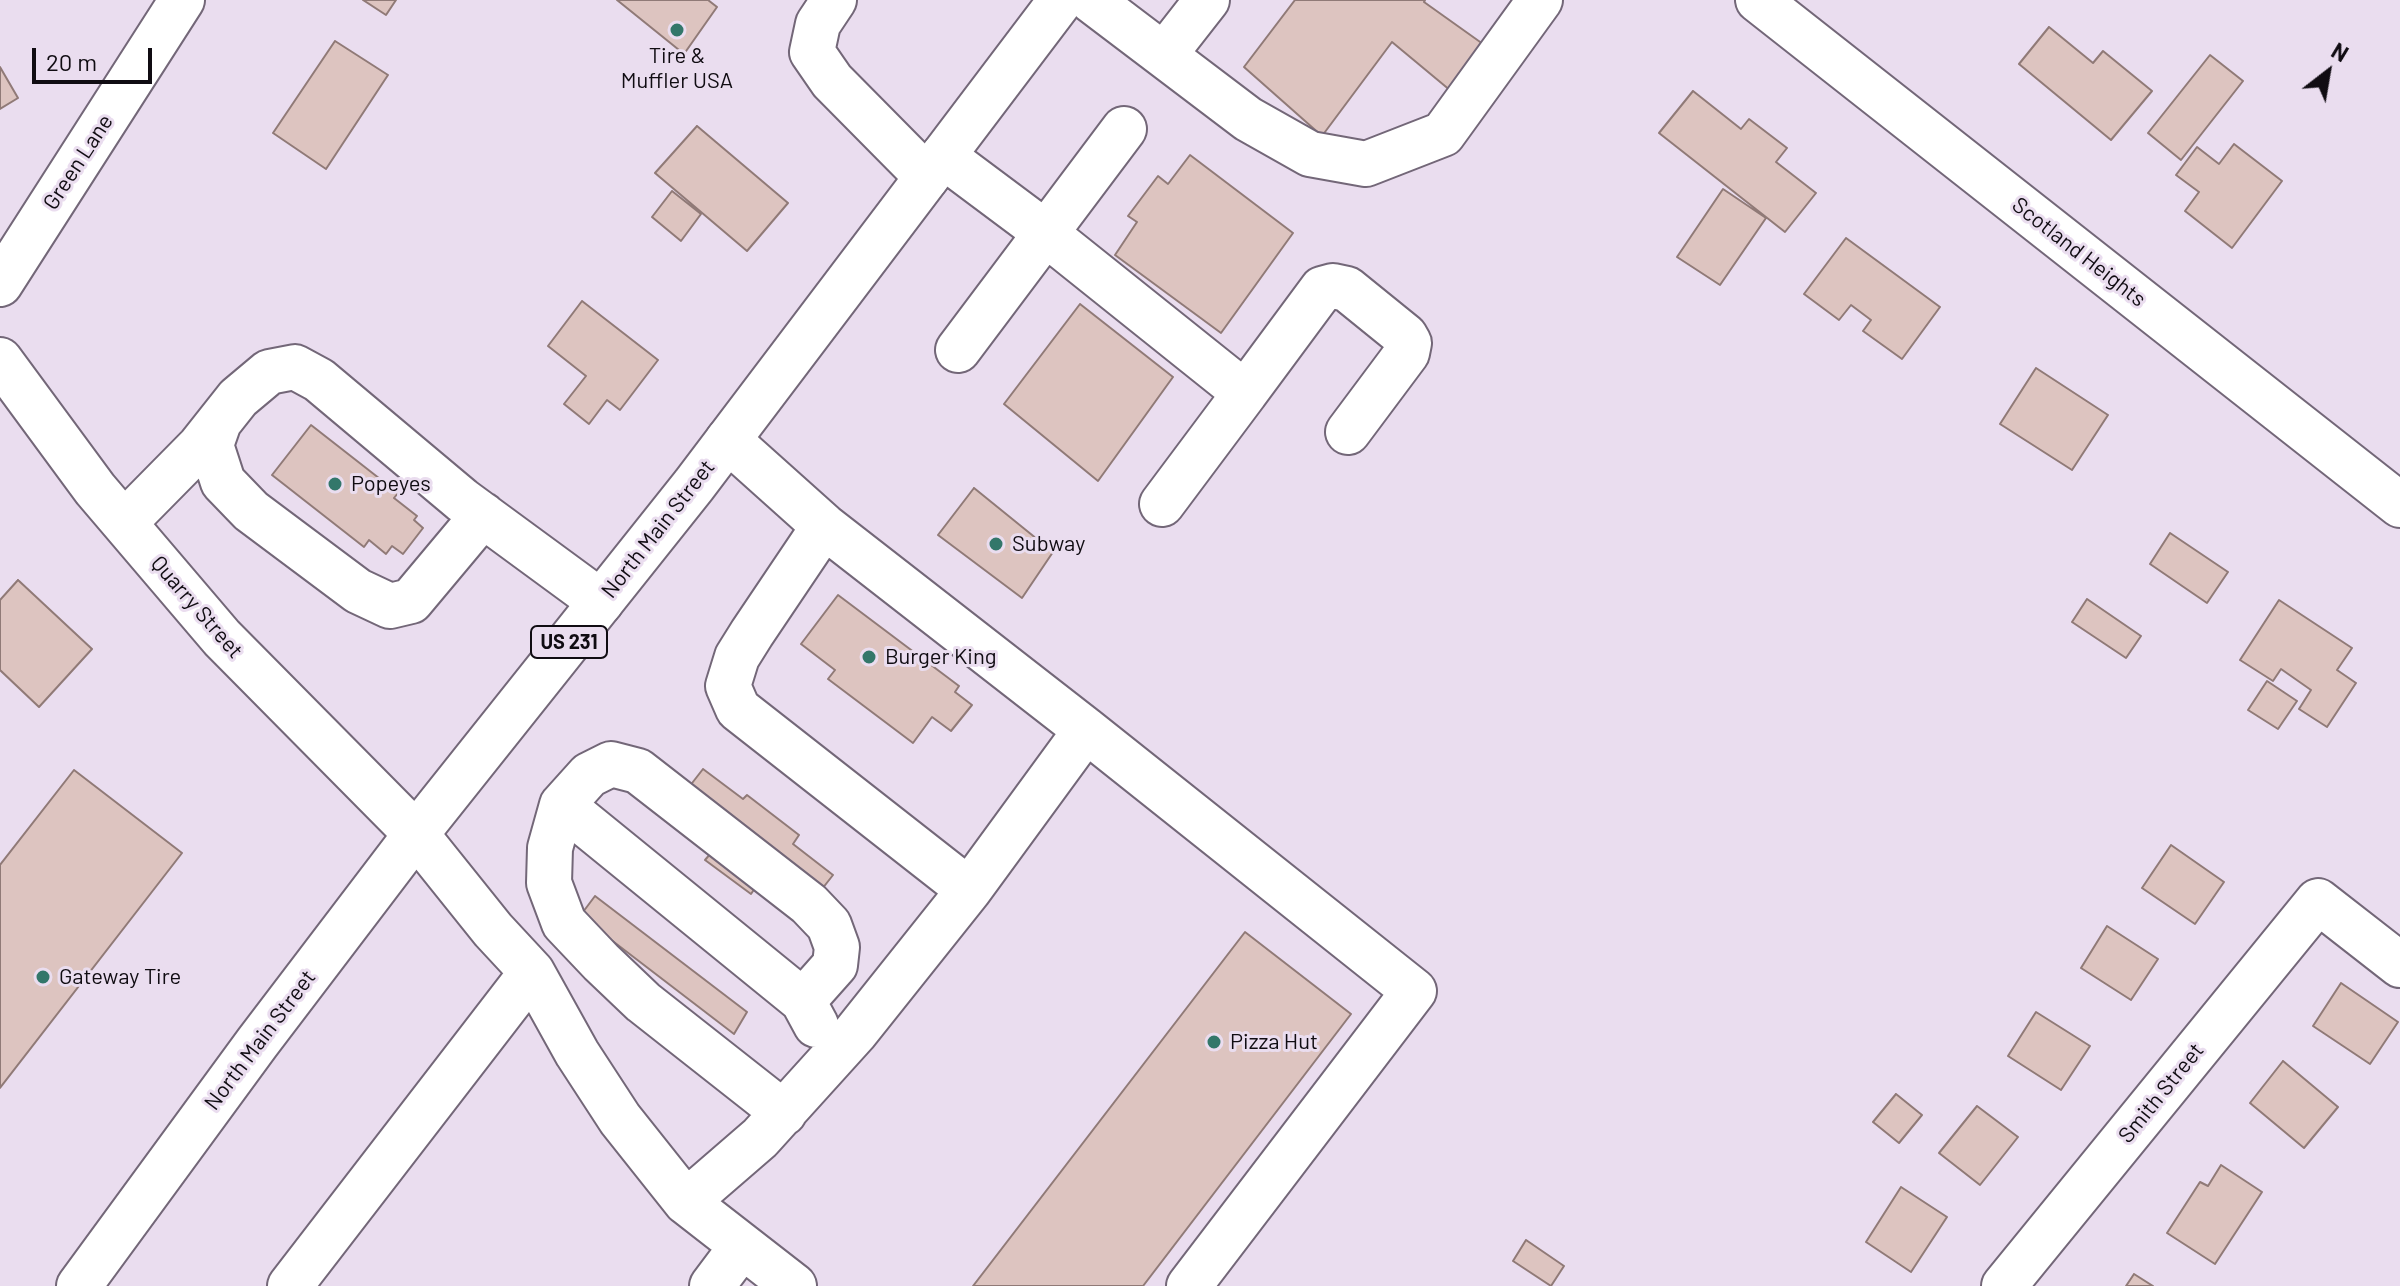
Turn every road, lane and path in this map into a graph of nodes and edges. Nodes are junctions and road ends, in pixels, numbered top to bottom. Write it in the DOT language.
graph roads {
  1 [pos="182,0"];
  2 [pos="834,0"];
  3 [pos="1061,0"];
  4 [pos="1091,0"];
  5 [pos="1207,0"];
  6 [pos="1540,0"];
  7 [pos="1758,0"];
  8 [pos="1164,55"];
  9 [pos="1124,129"];
  10 [pos="935,166"];
  11 [pos="1046,233"];
  12 [pos="0,284"];
  13 [pos="958,350"];
  14 [pos="0,360"];
  15 [pos="1245,393"];
  16 [pos="219,422"];
  17 [pos="1348,432"];
  18 [pos="728,440"];
  19 [pos="1162,504"];
  20 [pos="2400,505"];
  21 [pos="483,515"];
  22 [pos="124,523"];
  23 [pos="824,526"];
  24 [pos="601,602"];
  25 [pos="1086,730"];
  26 [pos="562,805"];
  27 [pos="416,834"];
  28 [pos="969,890"];
  29 [pos="2400,965"];
  30 [pos="532,972"];
  31 [pos="803,1001"];
  32 [pos="833,1057"];
  33 [pos="784,1113"];
  34 [pos="686,1202"];
  35 [pos="742,1246"];
  36 [pos="79,1286"];
  37 [pos="290,1286"];
  38 [pos="712,1286"];
  39 [pos="794,1286"];
  40 [pos="1189,1286"];
  41 [pos="2004,1286"];
  1 -- 12 [label="main road, Green Lane"];
  2 -- 10 [label="main road"];
  3 -- 10 [label="main road, North Main Street / US 231"];
  4 -- 8 [label="main road"];
  5 -- 8 [label="main road"];
  6 -- 8 [label="main road"];
  7 -- 20 [label="main road, Scotland Heights"];
  9 -- 11 [label="main road"];
  10 -- 11 [label="main road"];
  10 -- 18 [label="main road, North Main Street / US 231"];
  11 -- 13 [label="main road"];
  11 -- 15 [label="main road"];
  14 -- 22 [label="main road, Quarry Street"];
  15 -- 17 [label="main road"];
  15 -- 19 [label="main road"];
  16 -- 21 [label="main road"];
  16 -- 21 [label="main road"];
  16 -- 22 [label="main road"];
  18 -- 23 [label="main road"];
  18 -- 24 [label="main road, North Main Street / US 231"];
  21 -- 24 [label="main road"];
  22 -- 27 [label="main road, Quarry Street"];
  23 -- 25 [label="main road"];
  23 -- 28 [label="main road"];
  24 -- 27 [label="main road, North Main Street / US 231"];
  25 -- 28 [label="main road"];
  25 -- 40 [label="main road"];
  26 -- 31 [label="main road"];
  26 -- 31 [label="main road"];
  26 -- 33 [label="main road"];
  27 -- 30 [label="main road, Quarry Street"];
  27 -- 36 [label="main road, North Main Street / US 231"];
  28 -- 32 [label="main road"];
  29 -- 41 [label="main road, Smith Street"];
  30 -- 34 [label="main road, Quarry Street"];
  30 -- 37 [label="main road"];
  31 -- 32 [label="main road"];
  32 -- 33 [label="main road"];
  33 -- 34 [label="main road"];
  34 -- 35 [label="main road, Quarry Street"];
  35 -- 38 [label="main road"];
  35 -- 39 [label="main road, Quarry Street"];
}
